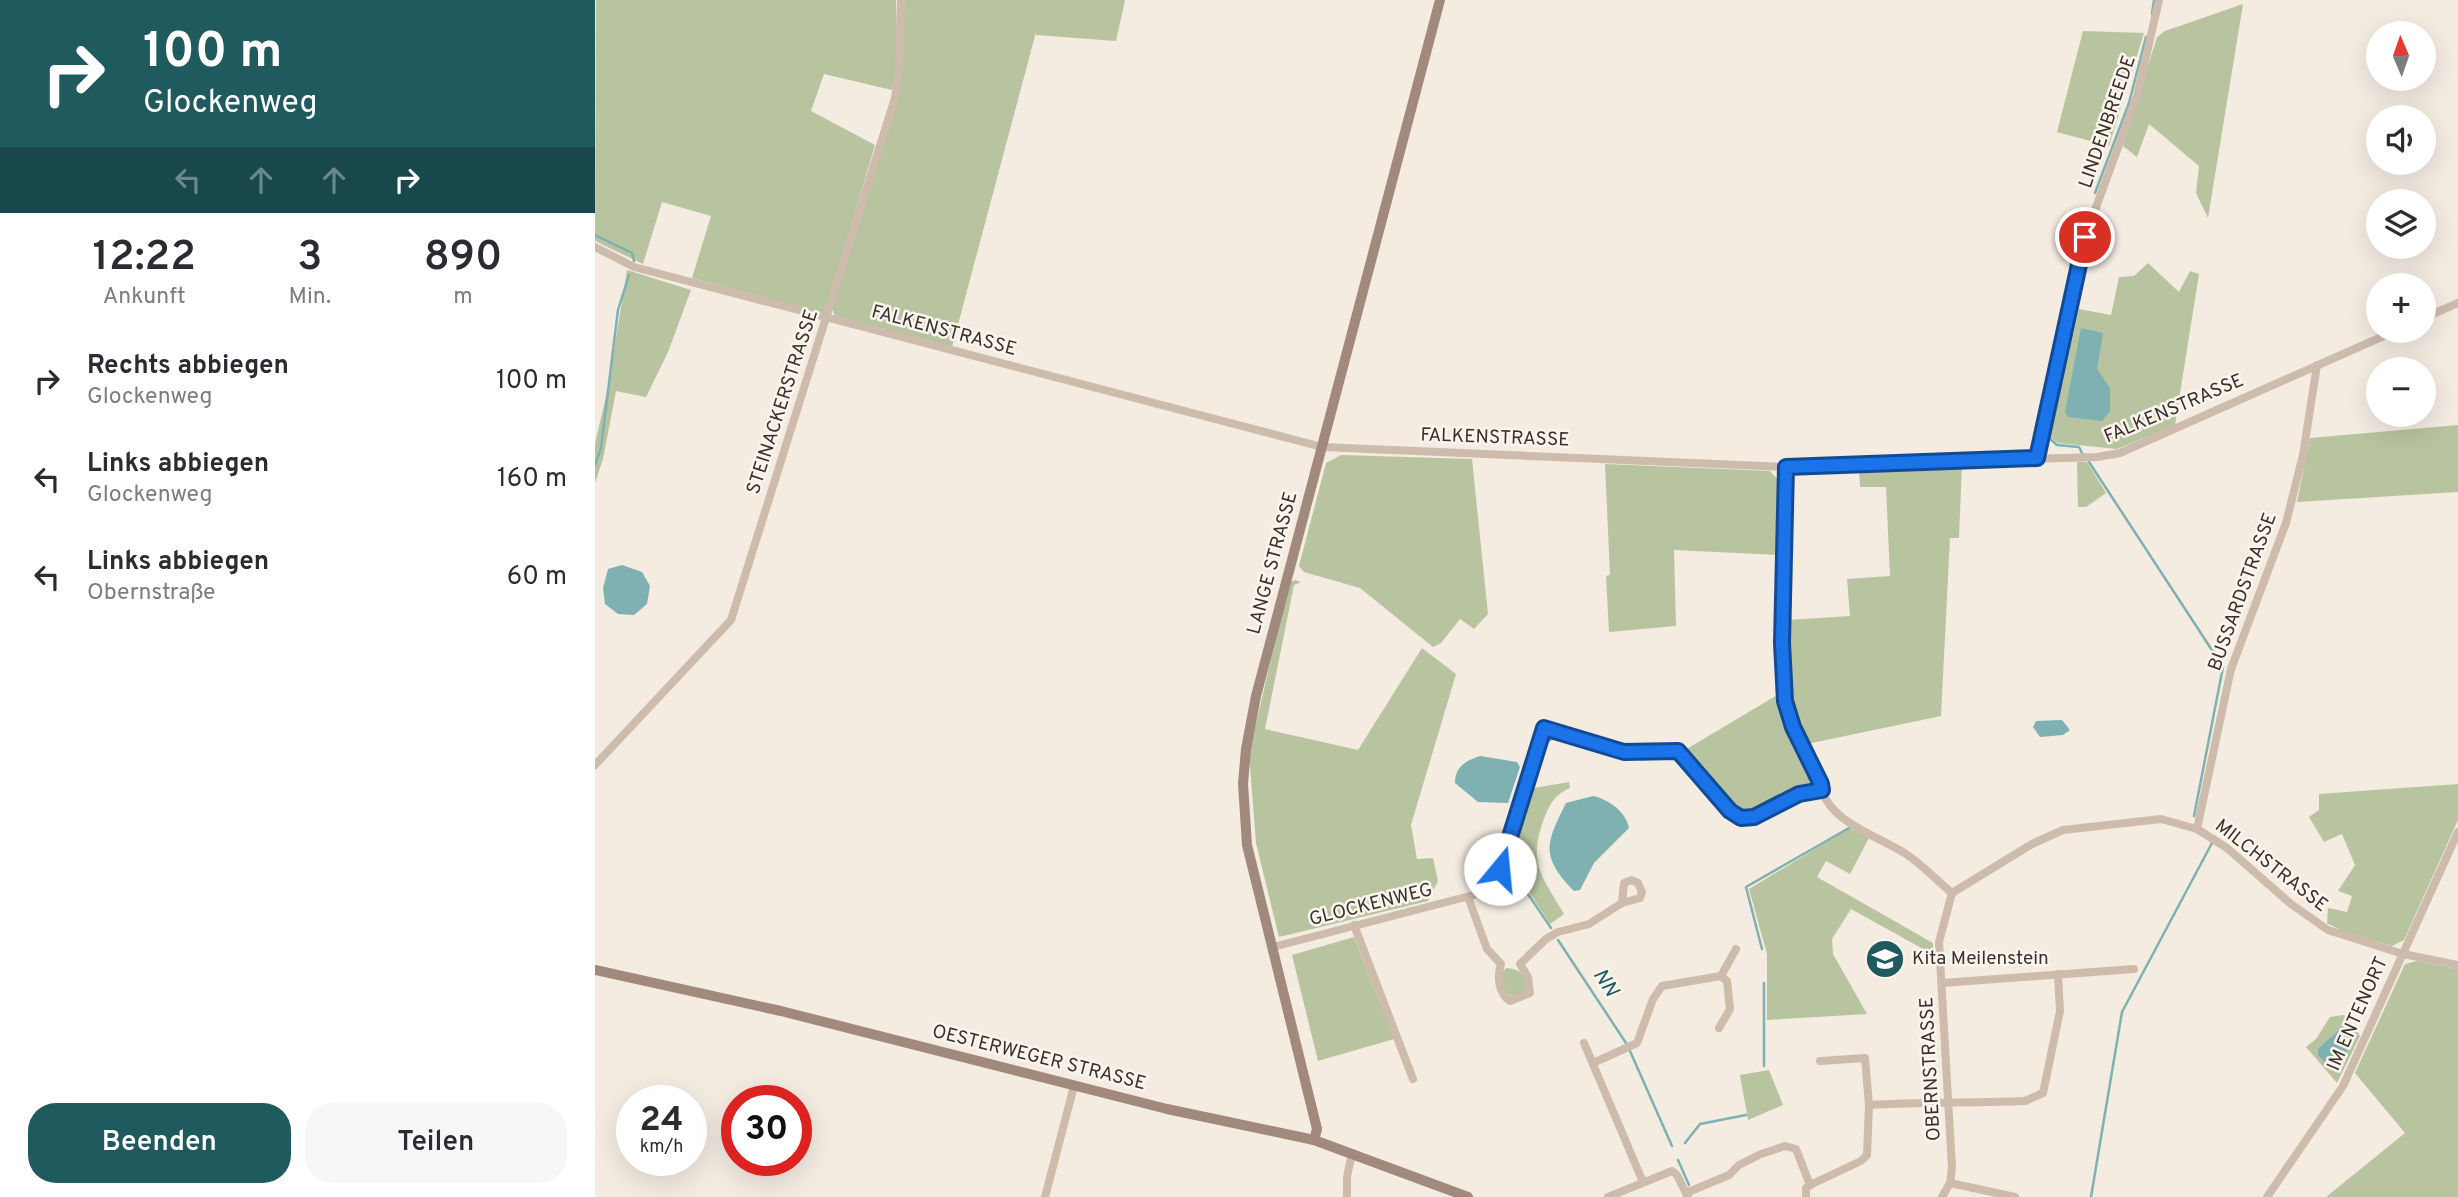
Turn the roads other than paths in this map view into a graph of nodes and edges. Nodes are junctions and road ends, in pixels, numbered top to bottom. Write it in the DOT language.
graph roads {
  1 [pos="901,0"];
  2 [pos="1440,0"];
  3 [pos="2159,0"];
  4 [pos="595,247"];
  5 [pos="2458,303"];
  6 [pos="2436,313"];
  7 [pos="827,317"];
  8 [pos="2367,343"];
  9 [pos="2317,365"];
  10 [pos="1322,447"];
  11 [pos="2037,458"];
  12 [pos="1786,467"];
  13 [pos="595,765"];
  14 [pos="1822,790"];
  15 [pos="2197,829"];
  16 [pos="2458,832"];
  17 [pos="1952,893"];
  18 [pos="1468,897"];
  19 [pos="1622,903"];
  20 [pos="1355,925"];
  21 [pos="1273,947"];
  22 [pos="1736,948"];
  23 [pos="2403,954"];
  24 [pos="1501,964"];
  25 [pos="1520,964"];
  26 [pos="2458,965"];
  27 [pos="2134,969"];
  28 [pos="595,970"];
  29 [pos="2057,974"];
  30 [pos="1721,976"];
  31 [pos="1942,983"];
  32 [pos="1719,1028"];
  33 [pos="1584,1043"];
  34 [pos="1820,1061"];
  35 [pos="1593,1063"];
  36 [pos="1413,1079"];
  37 [pos="1074,1086"];
  38 [pos="1948,1103"];
  39 [pos="1869,1105"];
  40 [pos="1314,1140"];
  41 [pos="1352,1153"];
  42 [pos="1643,1182"];
  43 [pos="1949,1183"];
  44 [pos="1810,1185"];
  45 [pos="1687,1195"];
  46 [pos="1045,1197"];
  47 [pos="1347,1197"];
  48 [pos="1468,1197"];
  49 [pos="1608,1197"];
  50 [pos="1807,1197"];
  51 [pos="1944,1197"];
  52 [pos="2015,1197"];
  53 [pos="2267,1197"];
  1 -- 7 [label="street, STEINACKERSTRASSE"];
  2 -- 10 [label="street, LANGE STRASSE"];
  3 -- 11 [label="street, LINDENBREEDE"];
  4 -- 7 [label="street, FALKENSTRASSE"];
  5 -- 6 [label="street"];
  7 -- 10 [label="street, FALKENSTRASSE"];
  7 -- 13 [label="street, STEINACKERSTRASSE"];
  8 -- 9 [label="street, FALKENSTRASSE"];
  9 -- 11 [label="street, FALKENSTRASSE"];
  9 -- 15 [label="street, BUSSARDSTRASSE"];
  10 -- 12 [label="street, FALKENSTRASSE"];
  10 -- 21 [label="street, LANGE STRASSE"];
  11 -- 12 [label="street, FALKENSTRASSE"];
  12 -- 14 [label="street"];
  14 -- 17 [label="street"];
  14 -- 18 [label="street, GLOCKENWEG"];
  15 -- 17 [label="street, MILCHSTRASSE"];
  15 -- 23 [label="street, MILCHSTRASSE"];
  16 -- 23 [label="street, IM ENTENORT"];
  17 -- 31 [label="street, OBERNSTRASSE"];
  18 -- 20 [label="street, GLOCKENWEG"];
  18 -- 24 [label="street"];
  19 -- 25 [label="street"];
  20 -- 21 [label="street, GLOCKENWEG"];
  20 -- 36 [label="street"];
  21 -- 40 [label="street, LANGE STRASSE"];
  22 -- 30 [label="street"];
  23 -- 26 [label="street, MILCHSTRASSE"];
  23 -- 53 [label="street, IM ENTENORT"];
  24 -- 25 [label="street"];
  24 -- 25 [label="street"];
  27 -- 29 [label="street"];
  28 -- 37 [label="street, OESTERWEGER STRASSE"];
  29 -- 31 [label="street"];
  29 -- 38 [label="street"];
  30 -- 32 [label="street"];
  30 -- 35 [label="street"];
  31 -- 38 [label="street, OBERNSTRASSE"];
  33 -- 35 [label="street"];
  34 -- 39 [label="street"];
  35 -- 42 [label="street"];
  37 -- 40 [label="street, OESTERWEGER STRASSE"];
  37 -- 46 [label="street"];
  38 -- 39 [label="street"];
  38 -- 43 [label="street, OBERNSTRASSE"];
  39 -- 44 [label="street"];
  40 -- 41 [label="street, OESTERWEGER STRASSE"];
  41 -- 47 [label="street"];
  41 -- 48 [label="street, OESTERWEGER STRASSE"];
  42 -- 45 [label="street"];
  42 -- 49 [label="street"];
  43 -- 51 [label="street, OBERNSTRASSE"];
  43 -- 52 [label="street"];
  44 -- 45 [label="street"];
  44 -- 50 [label="street"];
}
